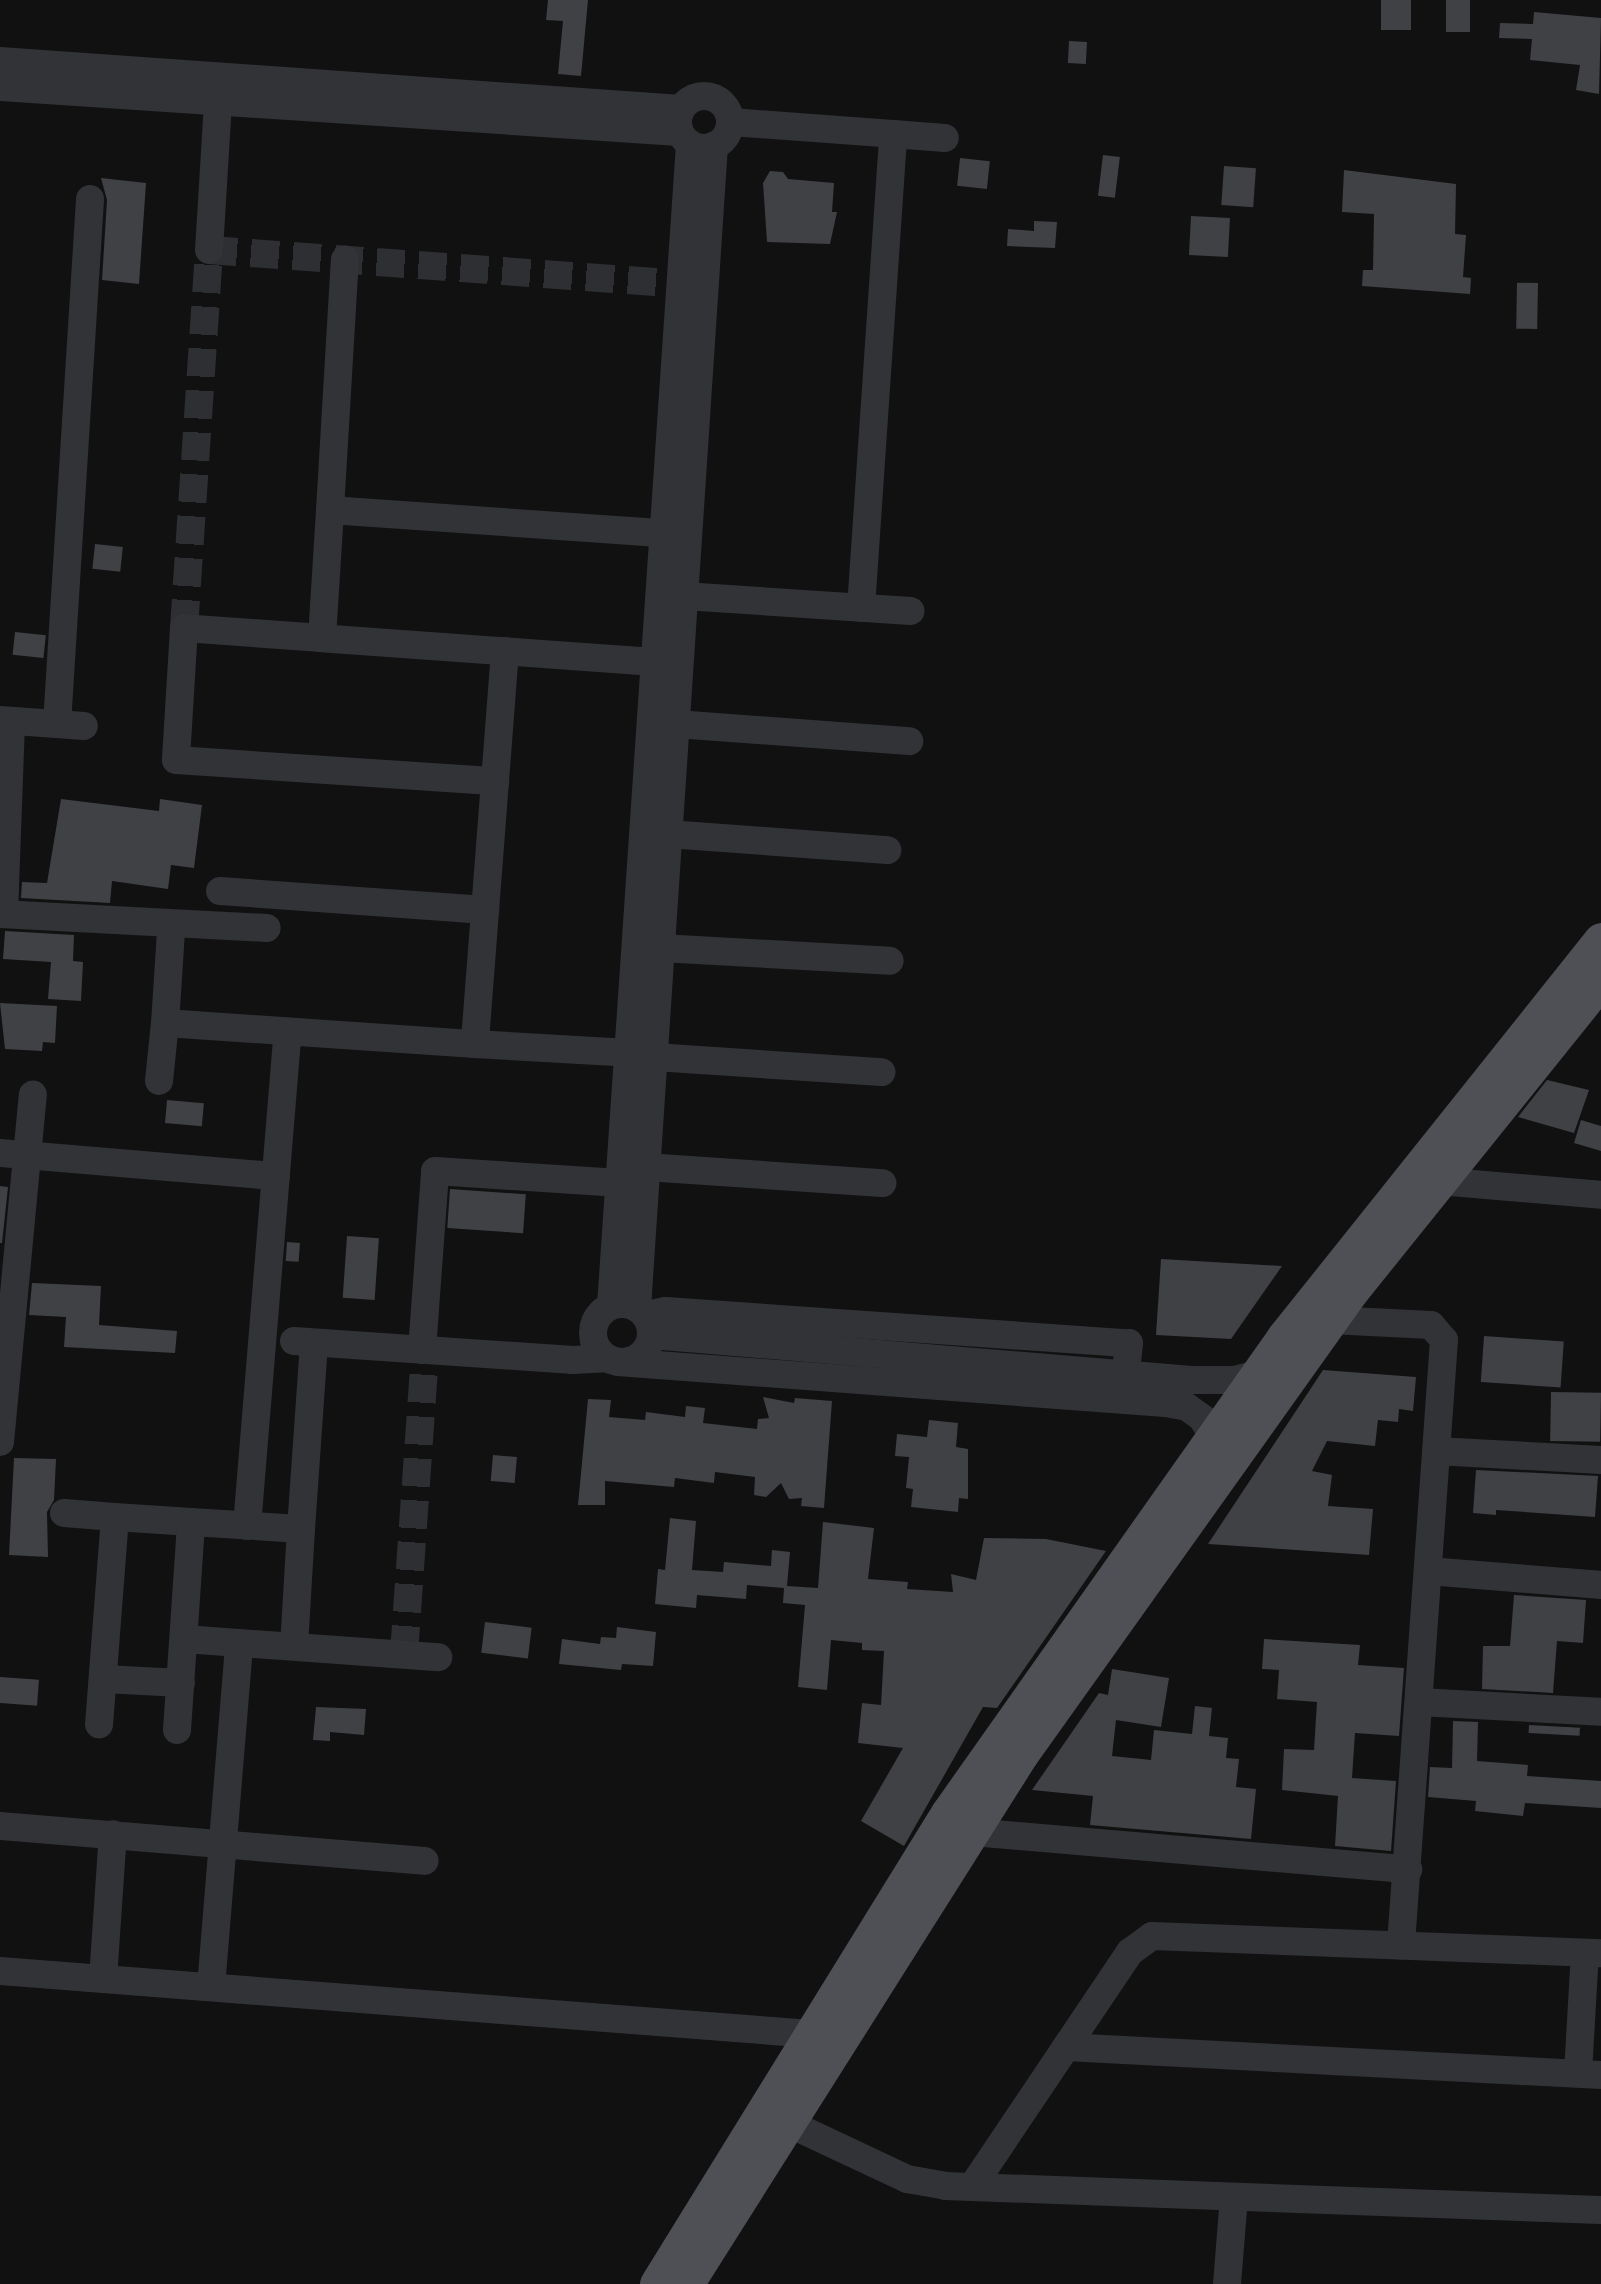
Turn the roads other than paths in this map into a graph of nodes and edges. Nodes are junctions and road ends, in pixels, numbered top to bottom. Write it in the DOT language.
graph roads {
  1 [pos="0,61"];
  2 [pos="0,87"];
  3 [pos="221,92"];
  4 [pos="731,122"];
  5 [pos="691,133"];
  6 [pos="893,134"];
  7 [pos="945,138"];
  8 [pos="90,199"];
  9 [pos="209,250"];
  10 [pos="345,260"];
  11 [pos="330,510"];
  12 [pos="663,533"];
  13 [pos="684,596"];
  14 [pos="861,608"];
  15 [pos="911,611"];
  16 [pos="322,638"];
  17 [pos="506,651"];
  18 [pos="654,662"];
  19 [pos="6,720"];
  20 [pos="676,724"];
  21 [pos="909,741"];
  22 [pos="495,781"];
  23 [pos="668,834"];
  24 [pos="887,850"];
  25 [pos="220,891"];
  26 [pos="485,910"];
  27 [pos="2,914"];
  28 [pos="267,928"];
  29 [pos="171,931"];
  30 [pos="1601,940"];
  31 [pos="661,948"];
  32 [pos="890,961"];
  33 [pos="1601,980"];
  34 [pos="164,1023"];
  35 [pos="288,1032"];
  36 [pos="475,1044"];
  37 [pos="641,1055"];
  38 [pos="883,1072"];
  39 [pos="159,1081"];
  40 [pos="1494,1091"];
  41 [pos="33,1095"];
  42 [pos="0,1153"];
  43 [pos="29,1155"];
  44 [pos="646,1167"];
  45 [pos="276,1176"];
  46 [pos="1439,1181"];
  47 [pos="620,1182"];
  48 [pos="881,1182"];
  49 [pos="1601,1195"];
  50 [pos="636,1316"];
  51 [pos="1330,1321"];
  52 [pos="422,1350"];
  53 [pos="612,1360"];
  54 [pos="1258,1374"];
  55 [pos="1214,1437"];
  56 [pos="0,1442"];
  57 [pos="1436,1451"];
  58 [pos="1601,1460"];
  59 [pos="64,1513"];
  60 [pos="115,1517"];
  61 [pos="191,1522"];
  62 [pos="247,1526"];
  63 [pos="1168,1526"];
  64 [pos="301,1529"];
  65 [pos="1428,1571"];
  66 [pos="1601,1585"];
  67 [pos="184,1639"];
  68 [pos="239,1643"];
  69 [pos="294,1646"];
  70 [pos="438,1657"];
  71 [pos="104,1679"];
  72 [pos="181,1683"];
  73 [pos="1419,1702"];
  74 [pos="1601,1712"];
  75 [pos="99,1724"];
  76 [pos="177,1730"];
  77 [pos="0,1826"];
  78 [pos="972,1832"];
  79 [pos="113,1834"];
  80 [pos="0,1838"];
  81 [pos="223,1843"];
  82 [pos="425,1861"];
  83 [pos="1408,1869"];
  84 [pos="1401,1945"];
  85 [pos="1593,1953"];
  86 [pos="0,1971"];
  87 [pos="103,1979"];
  88 [pos="211,1987"];
  89 [pos="812,2034"];
  90 [pos="1066,2047"];
  91 [pos="1590,2074"];
  92 [pos="788,2123"];
  93 [pos="972,2187"];
  94 [pos="1234,2197"];
  95 [pos="1601,2210"];
  96 [pos="693,2250"];
  97 [pos="657,2284"];
  98 [pos="686,2284"];
  99 [pos="1227,2284"];
  1 -- 3 [label="street"];
  2 -- 3 [label="street"];
  3 -- 5 [label="street"];
  3 -- 9 [label="street"];
  4 -- 5 [label="street"];
  4 -- 5 [label="street"];
  4 -- 6 [label="street"];
  5 -- 12 [label="street"];
  5 -- 13 [label="street"];
  6 -- 7 [label="street"];
  6 -- 14 [label="street"];
  8 -- 19 [label="street"];
  10 -- 11 [label="street"];
  11 -- 12 [label="street"];
  11 -- 16 [label="street"];
  12 -- 18 [label="street"];
  13 -- 14 [label="street"];
  13 -- 20 [label="street"];
  14 -- 15 [label="street"];
  16 -- 17 [label="street"];
  16 -- 22 [label="street"];
  17 -- 18 [label="street"];
  17 -- 22 [label="street"];
  18 -- 37 [label="street"];
  19 -- 27 [label="street"];
  20 -- 21 [label="street"];
  20 -- 23 [label="street"];
  22 -- 26 [label="street"];
  23 -- 24 [label="street"];
  23 -- 31 [label="street"];
  25 -- 26 [label="street"];
  26 -- 36 [label="street"];
  27 -- 28 [label="street"];
  29 -- 34 [label="street"];
  30 -- 40 [label="main road"];
  31 -- 32 [label="street"];
  31 -- 37 [label="street"];
  33 -- 40 [label="main road"];
  34 -- 35 [label="street"];
  34 -- 39 [label="street"];
  35 -- 36 [label="street"];
  35 -- 45 [label="street"];
  36 -- 37 [label="street"];
  37 -- 38 [label="street"];
  37 -- 44 [label="street"];
  37 -- 47 [label="street"];
  40 -- 46 [label="main road"];
  40 -- 54 [label="main road"];
  41 -- 43 [label="street"];
  42 -- 43 [label="street"];
  43 -- 45 [label="street"];
  43 -- 56 [label="street"];
  44 -- 48 [label="street"];
  44 -- 50 [label="street"];
  45 -- 62 [label="street"];
  46 -- 49 [label="street"];
  46 -- 51 [label="main road"];
  47 -- 50 [label="street"];
  47 -- 52 [label="street"];
  50 -- 53 [label="street"];
  50 -- 53 [label="street"];
  50 -- 54 [label="street"];
  51 -- 57 [label="street"];
  51 -- 63 [label="main road"];
  52 -- 53 [label="street"];
  52 -- 64 [label="street"];
  53 -- 55 [label="street"];
  54 -- 55 [label="main road"];
  55 -- 63 [label="main road"];
  57 -- 58 [label="street"];
  57 -- 65 [label="street"];
  59 -- 60 [label="street"];
  60 -- 61 [label="street"];
  60 -- 71 [label="street"];
  61 -- 62 [label="street"];
  61 -- 67 [label="street"];
  62 -- 64 [label="street"];
  63 -- 78 [label="main road"];
  63 -- 89 [label="main road"];
  64 -- 69 [label="street"];
  65 -- 66 [label="street"];
  65 -- 73 [label="street"];
  67 -- 68 [label="street"];
  67 -- 72 [label="street"];
  68 -- 69 [label="street"];
  68 -- 81 [label="street"];
  69 -- 70 [label="street"];
  71 -- 72 [label="street"];
  71 -- 75 [label="street"];
  72 -- 76 [label="street"];
  73 -- 74 [label="street"];
  73 -- 83 [label="street"];
  77 -- 79 [label="street"];
  77 -- 80 [label="street"];
  78 -- 83 [label="street"];
  78 -- 92 [label="main road"];
  79 -- 81 [label="street"];
  79 -- 87 [label="street"];
  81 -- 82 [label="street"];
  81 -- 88 [label="street"];
  83 -- 84 [label="street"];
  84 -- 85 [label="street"];
  84 -- 90 [label="street"];
  85 -- 91 [label="street"];
  86 -- 87 [label="street"];
  87 -- 88 [label="street"];
  88 -- 89 [label="street"];
  89 -- 96 [label="main road"];
  90 -- 91 [label="street"];
  90 -- 93 [label="street"];
  92 -- 93 [label="street"];
  92 -- 96 [label="main road"];
  93 -- 94 [label="street"];
  94 -- 95 [label="street"];
  94 -- 99 [label="street"];
  96 -- 97 [label="main road"];
  96 -- 98 [label="main road"];
}
